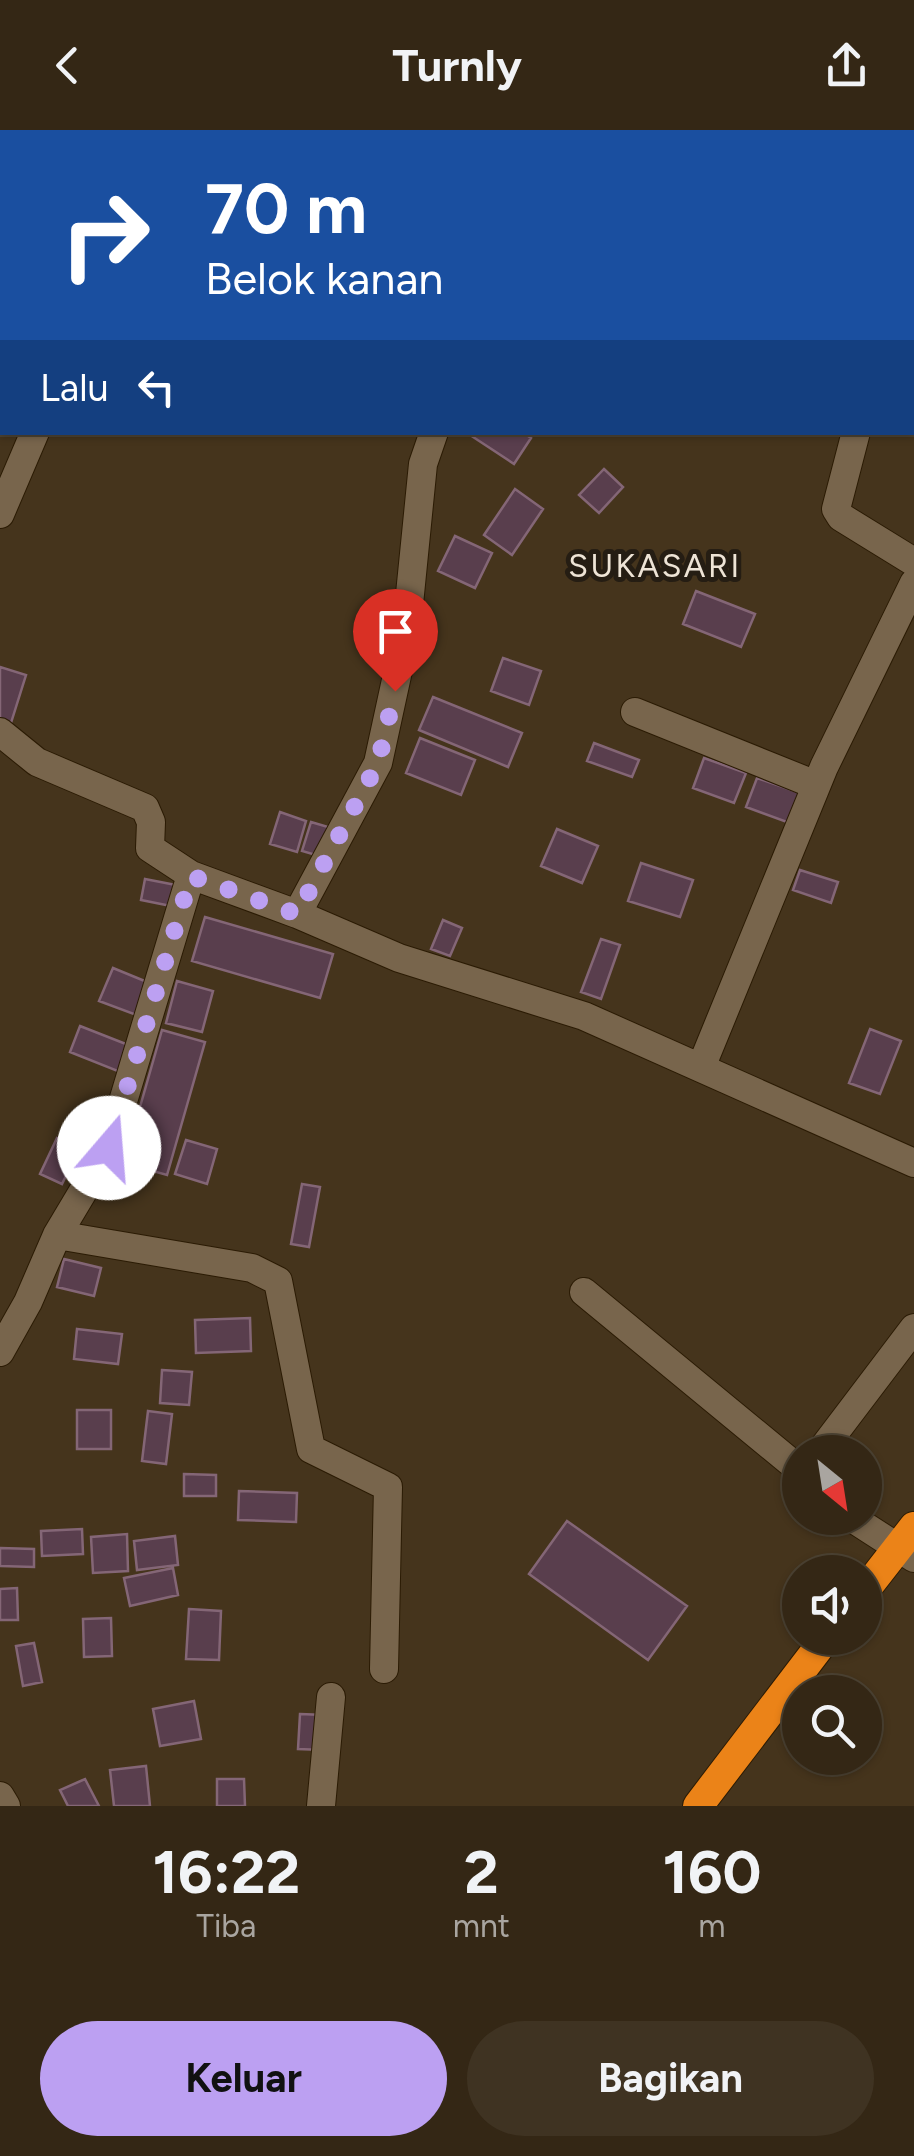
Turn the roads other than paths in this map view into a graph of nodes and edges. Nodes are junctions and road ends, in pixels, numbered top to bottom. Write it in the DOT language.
graph roads {
  1 [pos="34,435"];
  2 [pos="433,435"];
  3 [pos="855,435"];
  4 [pos="0,514"];
  5 [pos="914,562"];
  6 [pos="914,582"];
  7 [pos="635,712"];
  8 [pos="0,732"];
  9 [pos="816,785"];
  10 [pos="191,876"];
  11 [pos="297,914"];
  12 [pos="702,1064"];
  13 [pos="914,1162"];
  14 [pos="57,1235"];
  15 [pos="584,1292"];
  16 [pos="914,1328"];
  17 [pos="0,1352"];
  18 [pos="833,1435"];
  19 [pos="782,1455"];
  20 [pos="882,1532"];
  21 [pos="908,1545"];
  22 [pos="882,1572"];
  23 [pos="813,1655"];
  24 [pos="384,1669"];
  25 [pos="331,1697"];
  26 [pos="0,1796"];
  27 [pos="6,1806"];
  28 [pos="322,1806"];
  29 [pos="698,1806"];
  1 -- 4 [label="street"];
  2 -- 11 [label="street"];
  3 -- 5 [label="street"];
  6 -- 9 [label="street"];
  7 -- 9 [label="street"];
  8 -- 10 [label="street"];
  9 -- 12 [label="street"];
  10 -- 11 [label="street"];
  10 -- 14 [label="street"];
  11 -- 12 [label="street"];
  12 -- 13 [label="street"];
  14 -- 17 [label="street"];
  14 -- 24 [label="street"];
  15 -- 19 [label="street"];
  16 -- 18 [label="street"];
  20 -- 21 [label="street"];
  21 -- 22 [label="highway"];
  23 -- 29 [label="highway"];
  25 -- 28 [label="street"];
  26 -- 27 [label="street"];
}
